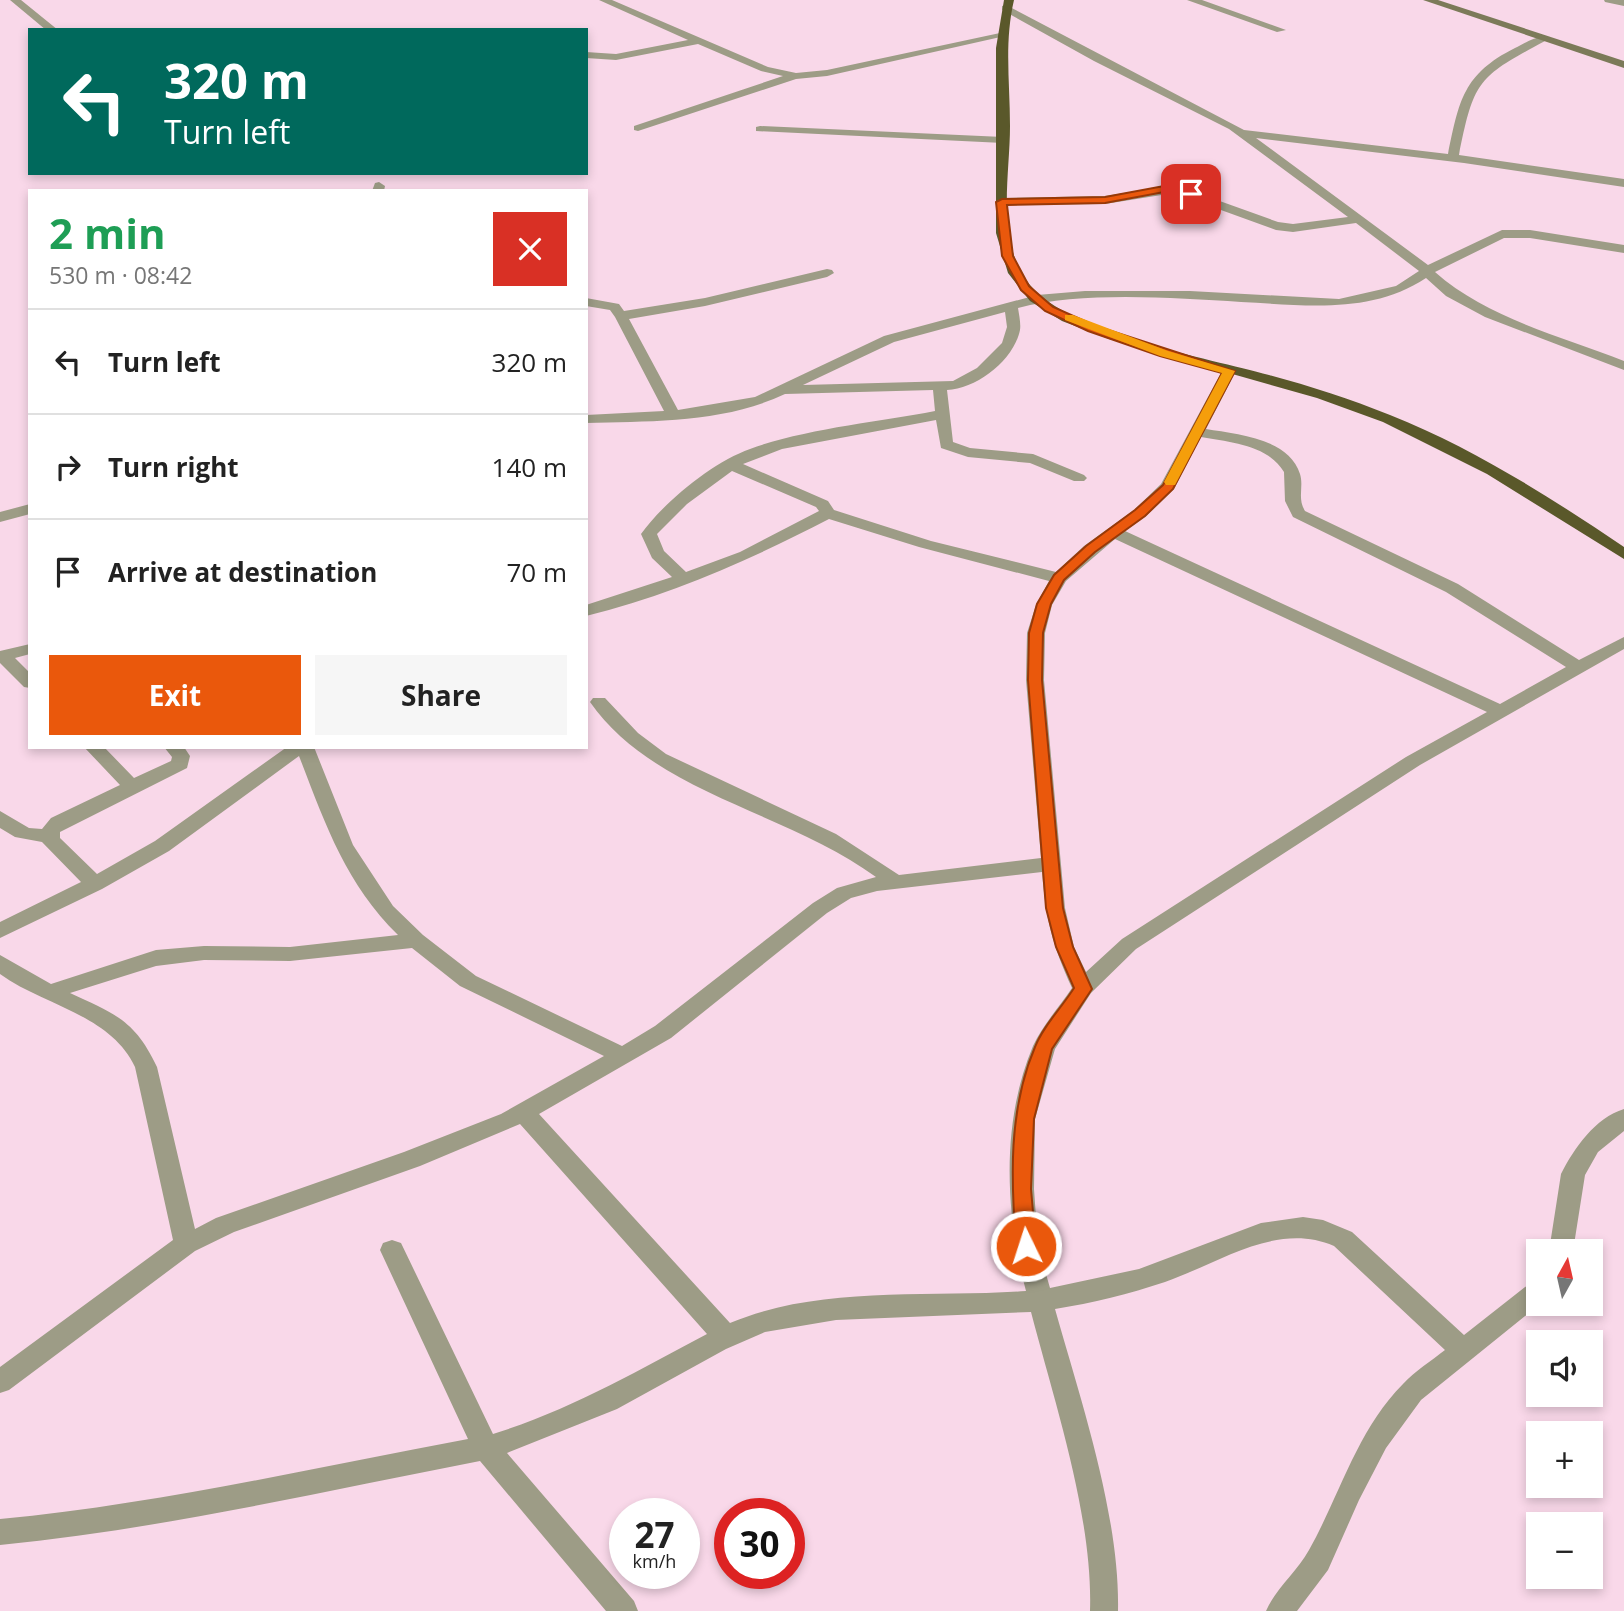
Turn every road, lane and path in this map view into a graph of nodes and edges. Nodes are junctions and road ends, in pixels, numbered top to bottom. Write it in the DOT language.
graph roads {
  1 [pos="15,0"];
  2 [pos="604,0"];
  3 [pos="1192,0"];
  4 [pos="1429,0"];
  5 [pos="1609,0"];
  6 [pos="1007,4"];
  7 [pos="1624,4"];
  8 [pos="50,28"];
  9 [pos="1281,30"];
  10 [pos="1000,36"];
  11 [pos="1541,39"];
  12 [pos="698,41"];
  13 [pos="588,55"];
  14 [pos="1624,65"];
  15 [pos="796,76"];
  16 [pos="638,128"];
  17 [pos="760,129"];
  18 [pos="1241,132"];
  19 [pos="1003,140"];
  20 [pos="1453,158"];
  21 [pos="1624,183"];
  22 [pos="1002,202"];
  23 [pos="1360,219"];
  24 [pos="1624,249"];
  25 [pos="1427,271"];
  26 [pos="827,273"];
  27 [pos="1037,299"];
  28 [pos="588,302"];
  29 [pos="1011,306"];
  30 [pos="621,316"];
  31 [pos="1624,366"];
  32 [pos="1229,371"];
  33 [pos="940,387"];
  34 [pos="779,390"];
  35 [pos="944,414"];
  36 [pos="673,415"];
  37 [pos="588,419"];
  38 [pos="1197,432"];
  39 [pos="732,465"];
  40 [pos="1079,478"];
  41 [pos="28,510"];
  42 [pos="828,513"];
  43 [pos="0,517"];
  44 [pos="1113,532"];
  45 [pos="1624,554"];
  46 [pos="1059,578"];
  47 [pos="683,579"];
  48 [pos="588,610"];
  49 [pos="1624,642"];
  50 [pos="28,650"];
  51 [pos="1,657"];
  52 [pos="1578,667"];
  53 [pos="28,681"];
  54 [pos="599,702"];
  55 [pos="1500,711"];
  56 [pos="95,749"];
  57 [pos="175,749"];
  58 [pos="300,749"];
  59 [pos="304,749"];
  60 [pos="132,787"];
  61 [pos="0,817"];
  62 [pos="49,835"];
  63 [pos="1051,863"];
  64 [pos="894,881"];
  65 [pos="94,884"];
  66 [pos="0,931"];
  67 [pos="416,940"];
  68 [pos="0,963"];
  69 [pos="1083,989"];
  70 [pos="48,992"];
  71 [pos="623,1056"];
  72 [pos="523,1112"];
  73 [pos="1624,1118"];
  74 [pos="1563,1239"];
  75 [pos="186,1244"];
  76 [pos="392,1250"];
  77 [pos="1041,1301"];
  78 [pos="1526,1301"];
  79 [pos="727,1338"];
  80 [pos="1463,1351"];
  81 [pos="0,1382"];
  82 [pos="486,1448"];
  83 [pos="0,1532"];
  84 [pos="624,1611"];
  85 [pos="1104,1611"];
  86 [pos="1280,1611"];
  1 -- 8 [label="street"];
  2 -- 12 [label="street"];
  3 -- 9 [label="street"];
  4 -- 11 [label="main road"];
  5 -- 7 [label="street"];
  6 -- 10 [label="highway"];
  6 -- 18 [label="street"];
  10 -- 15 [label="street"];
  10 -- 19 [label="highway"];
  11 -- 14 [label="main road"];
  11 -- 20 [label="street"];
  12 -- 13 [label="street"];
  12 -- 15 [label="street"];
  15 -- 16 [label="street"];
  17 -- 19 [label="street"];
  18 -- 20 [label="street"];
  18 -- 23 [label="street"];
  19 -- 22 [label="highway"];
  20 -- 21 [label="street"];
  22 -- 23 [label="street"];
  22 -- 27 [label="highway"];
  23 -- 25 [label="street"];
  24 -- 25 [label="street"];
  25 -- 27 [label="street"];
  25 -- 31 [label="street"];
  26 -- 30 [label="street"];
  27 -- 29 [label="street"];
  27 -- 32 [label="highway"];
  28 -- 30 [label="street"];
  29 -- 33 [label="street"];
  29 -- 34 [label="street"];
  30 -- 36 [label="street"];
  32 -- 38 [label="street"];
  32 -- 45 [label="highway"];
  33 -- 34 [label="street"];
  33 -- 35 [label="street"];
  34 -- 36 [label="street"];
  35 -- 39 [label="street"];
  35 -- 40 [label="street"];
  36 -- 37 [label="street"];
  38 -- 44 [label="street"];
  38 -- 52 [label="street"];
  39 -- 42 [label="street"];
  39 -- 47 [label="street"];
  41 -- 43 [label="street"];
  42 -- 46 [label="street"];
  42 -- 47 [label="street"];
  44 -- 46 [label="street"];
  44 -- 55 [label="street"];
  46 -- 63 [label="street"];
  47 -- 48 [label="street"];
  49 -- 52 [label="street"];
  50 -- 51 [label="street"];
  51 -- 53 [label="street"];
  52 -- 55 [label="street"];
  54 -- 64 [label="street"];
  55 -- 69 [label="street"];
  56 -- 60 [label="street"];
  57 -- 60 [label="street"];
  58 -- 65 [label="street"];
  59 -- 67 [label="street"];
  60 -- 62 [label="street"];
  61 -- 62 [label="street"];
  62 -- 65 [label="street"];
  63 -- 64 [label="street"];
  63 -- 69 [label="street"];
  64 -- 71 [label="street"];
  65 -- 66 [label="street"];
  67 -- 70 [label="street"];
  67 -- 71 [label="street"];
  68 -- 70 [label="street"];
  69 -- 77 [label="street"];
  70 -- 75 [label="street"];
  71 -- 72 [label="street"];
  72 -- 75 [label="street"];
  72 -- 79 [label="street"];
  73 -- 74 [label="street"];
  75 -- 81 [label="street"];
  76 -- 82 [label="street"];
  77 -- 79 [label="street"];
  77 -- 80 [label="street"];
  77 -- 85 [label="street"];
  78 -- 80 [label="street"];
  79 -- 82 [label="street"];
  80 -- 86 [label="street"];
  82 -- 83 [label="street"];
  82 -- 84 [label="street"];
}
